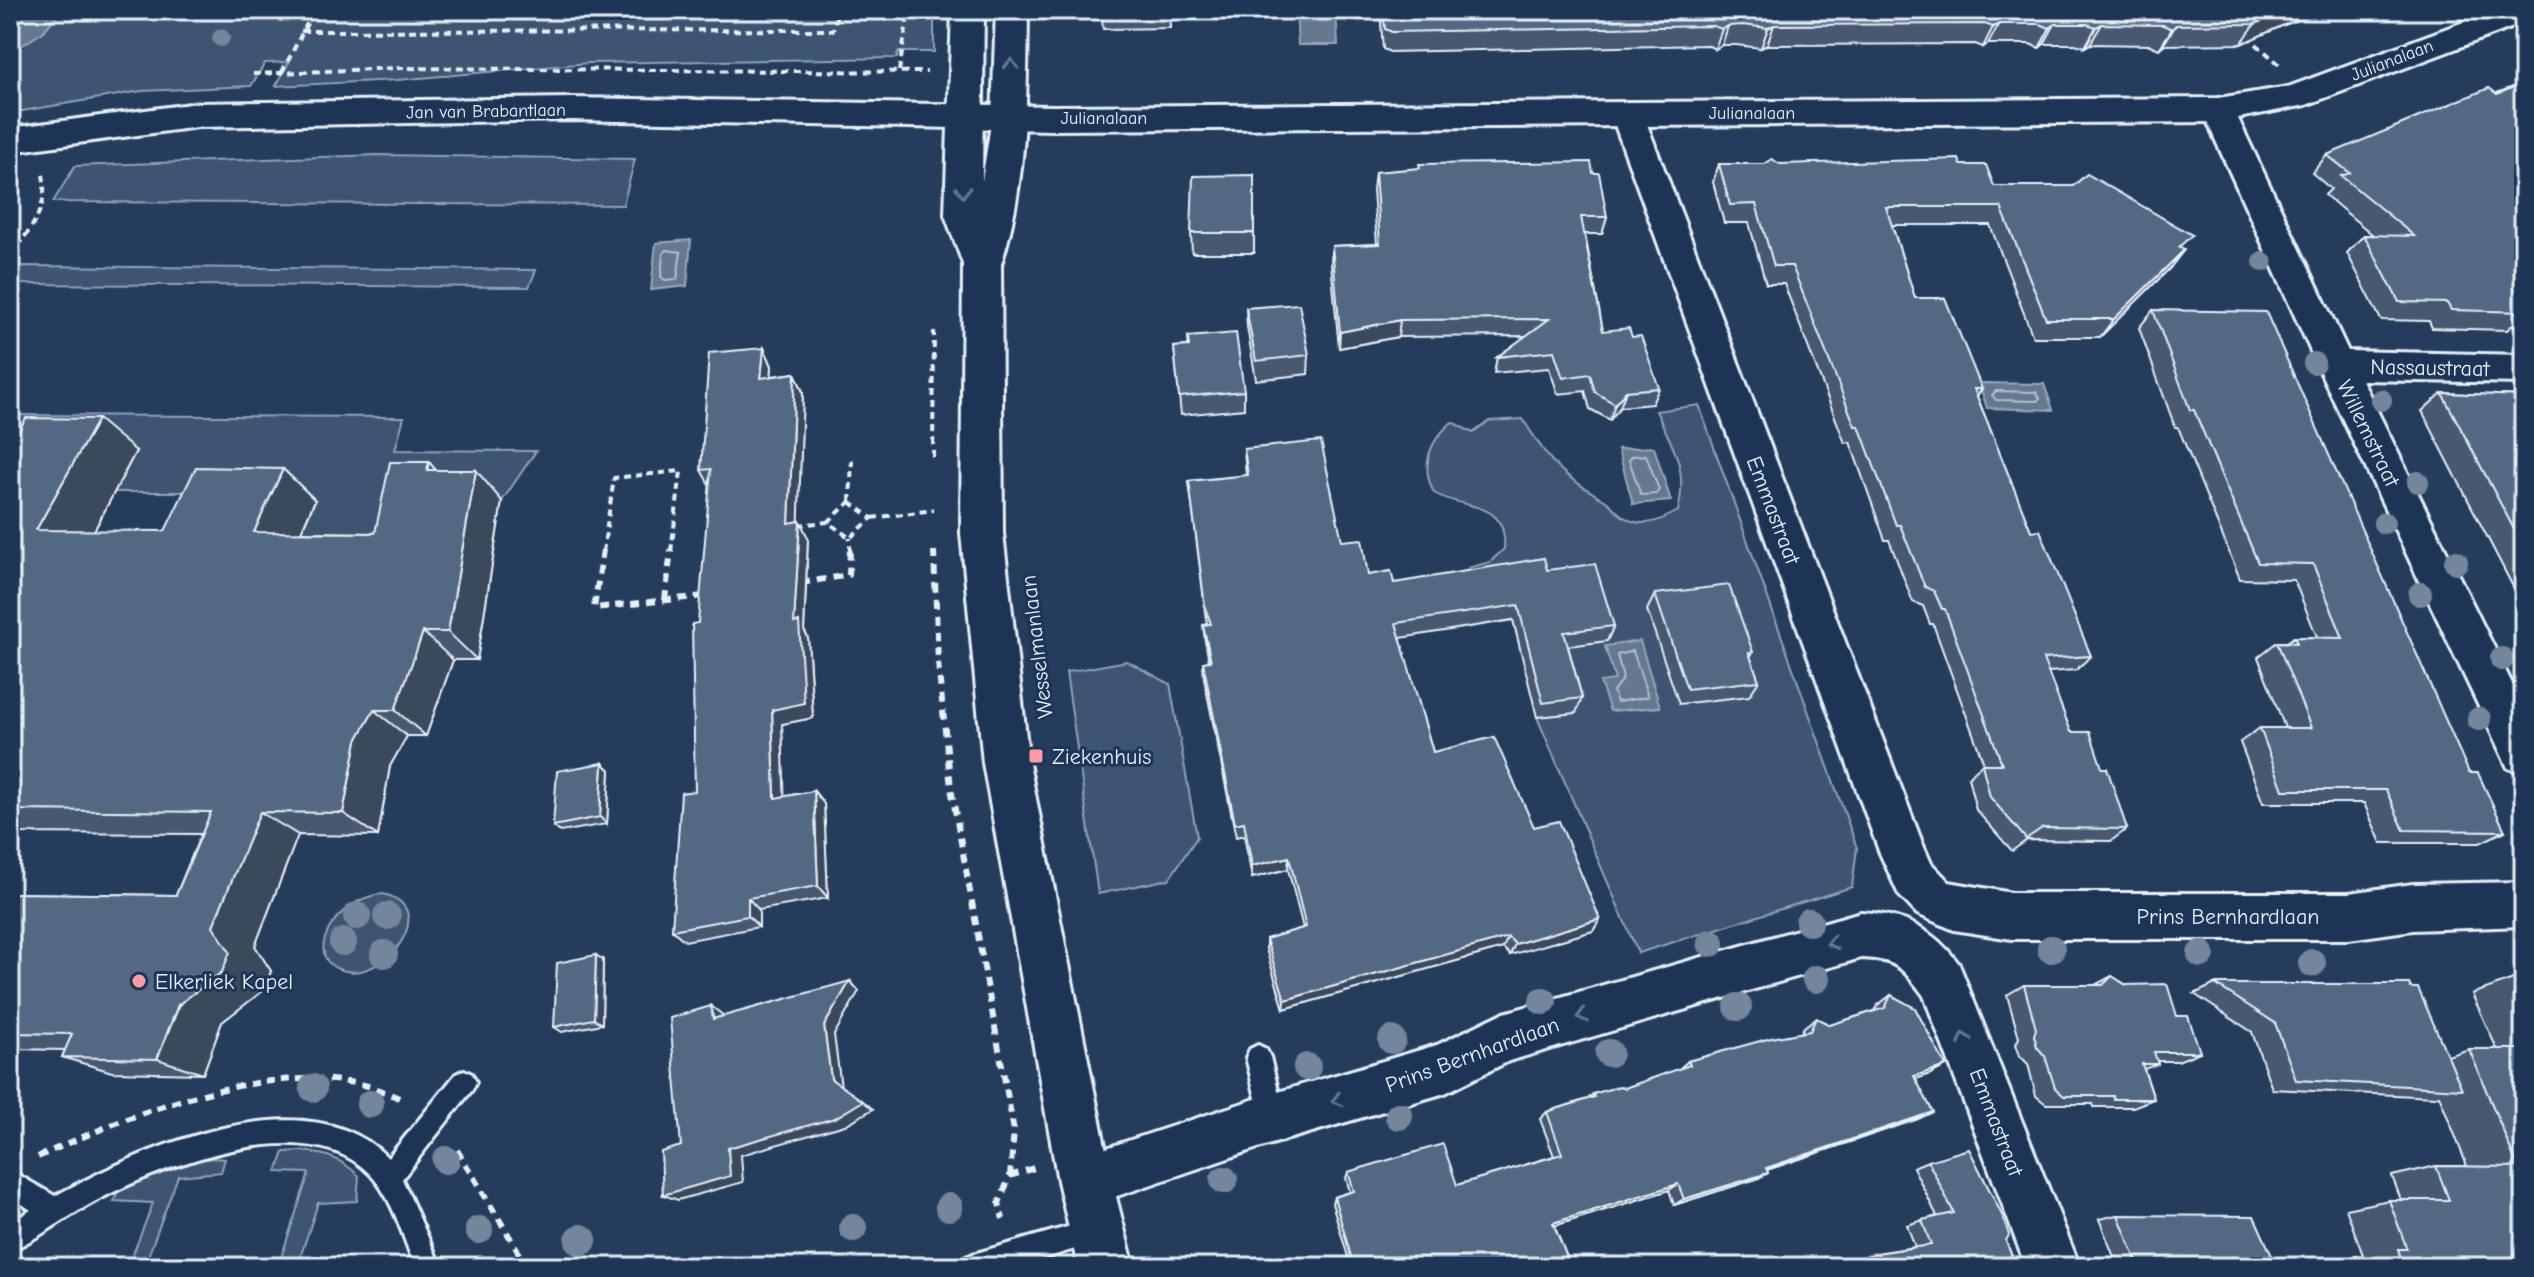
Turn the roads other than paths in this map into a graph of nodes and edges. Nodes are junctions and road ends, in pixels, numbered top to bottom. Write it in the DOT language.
graph roads {
  1 [pos="968,10"];
  2 [pos="1012,10"];
  3 [pos="2524,11"];
  4 [pos="2218,110"];
  5 [pos="1627,114"];
  6 [pos="963,117"];
  7 [pos="1009,118"];
  8 [pos="25,137"];
  9 [pos="982,264"];
  10 [pos="2336,365"];
  11 [pos="2524,369"];
  12 [pos="2524,754"];
  13 [pos="1933,898"];
  14 [pos="2524,904"];
  15 [pos="1907,942"];
  16 [pos="1258,1057"];
  17 [pos="464,1082"];
  18 [pos="1266,1121"];
  19 [pos="388,1178"];
  20 [pos="1085,1181"];
  21 [pos="10,1182"];
  22 [pos="54,1210"];
  23 [pos="10,1238"];
  24 [pos="1101,1249"];
  25 [pos="428,1267"];
  26 [pos="973,1267"];
  27 [pos="2053,1267"];
  1 -- 6 [label="main road, Wesselmanlaan"];
  7 -- 2 [label="main road, Wesselmanlaan, one-way"];
  3 -- 4 [label="main road, Julianalaan"];
  4 -- 5 [label="main road, Julianalaan"];
  4 -- 10 [label="street, Willemstraat"];
  5 -- 7 [label="main road, Julianalaan"];
  5 -- 13 [label="street, Emmastraat"];
  6 -- 7 [label="main road, Julianalaan"];
  6 -- 8 [label="main road, Jan van Brabantlaan"];
  6 -- 9 [label="main road, Wesselmanlaan, one-way"];
  7 -- 9 [label="main road, Wesselmanlaan"];
  9 -- 20 [label="main road, Wesselmanlaan"];
  10 -- 11 [label="street, Nassaustraat"];
  10 -- 12 [label="street, Willemstraat"];
  13 -- 14 [label="street, Prins Bernhardlaan"];
  15 -- 18 [label="street, Prins Bernhardlaan, one-way"];
  27 -- 15 [label="street, Emmastraat, one-way"];
  16 -- 18 [label="lane"];
  17 -- 19 [label="lane"];
  18 -- 20 [label="street, Prins Bernhardlaan"];
  19 -- 22 [label="lane"];
  19 -- 25 [label="lane"];
  20 -- 24 [label="main road, Wesselmanlaan"];
  21 -- 22 [label="lane"];
  22 -- 23 [label="lane"];
  24 -- 26 [label="lane"];
}
